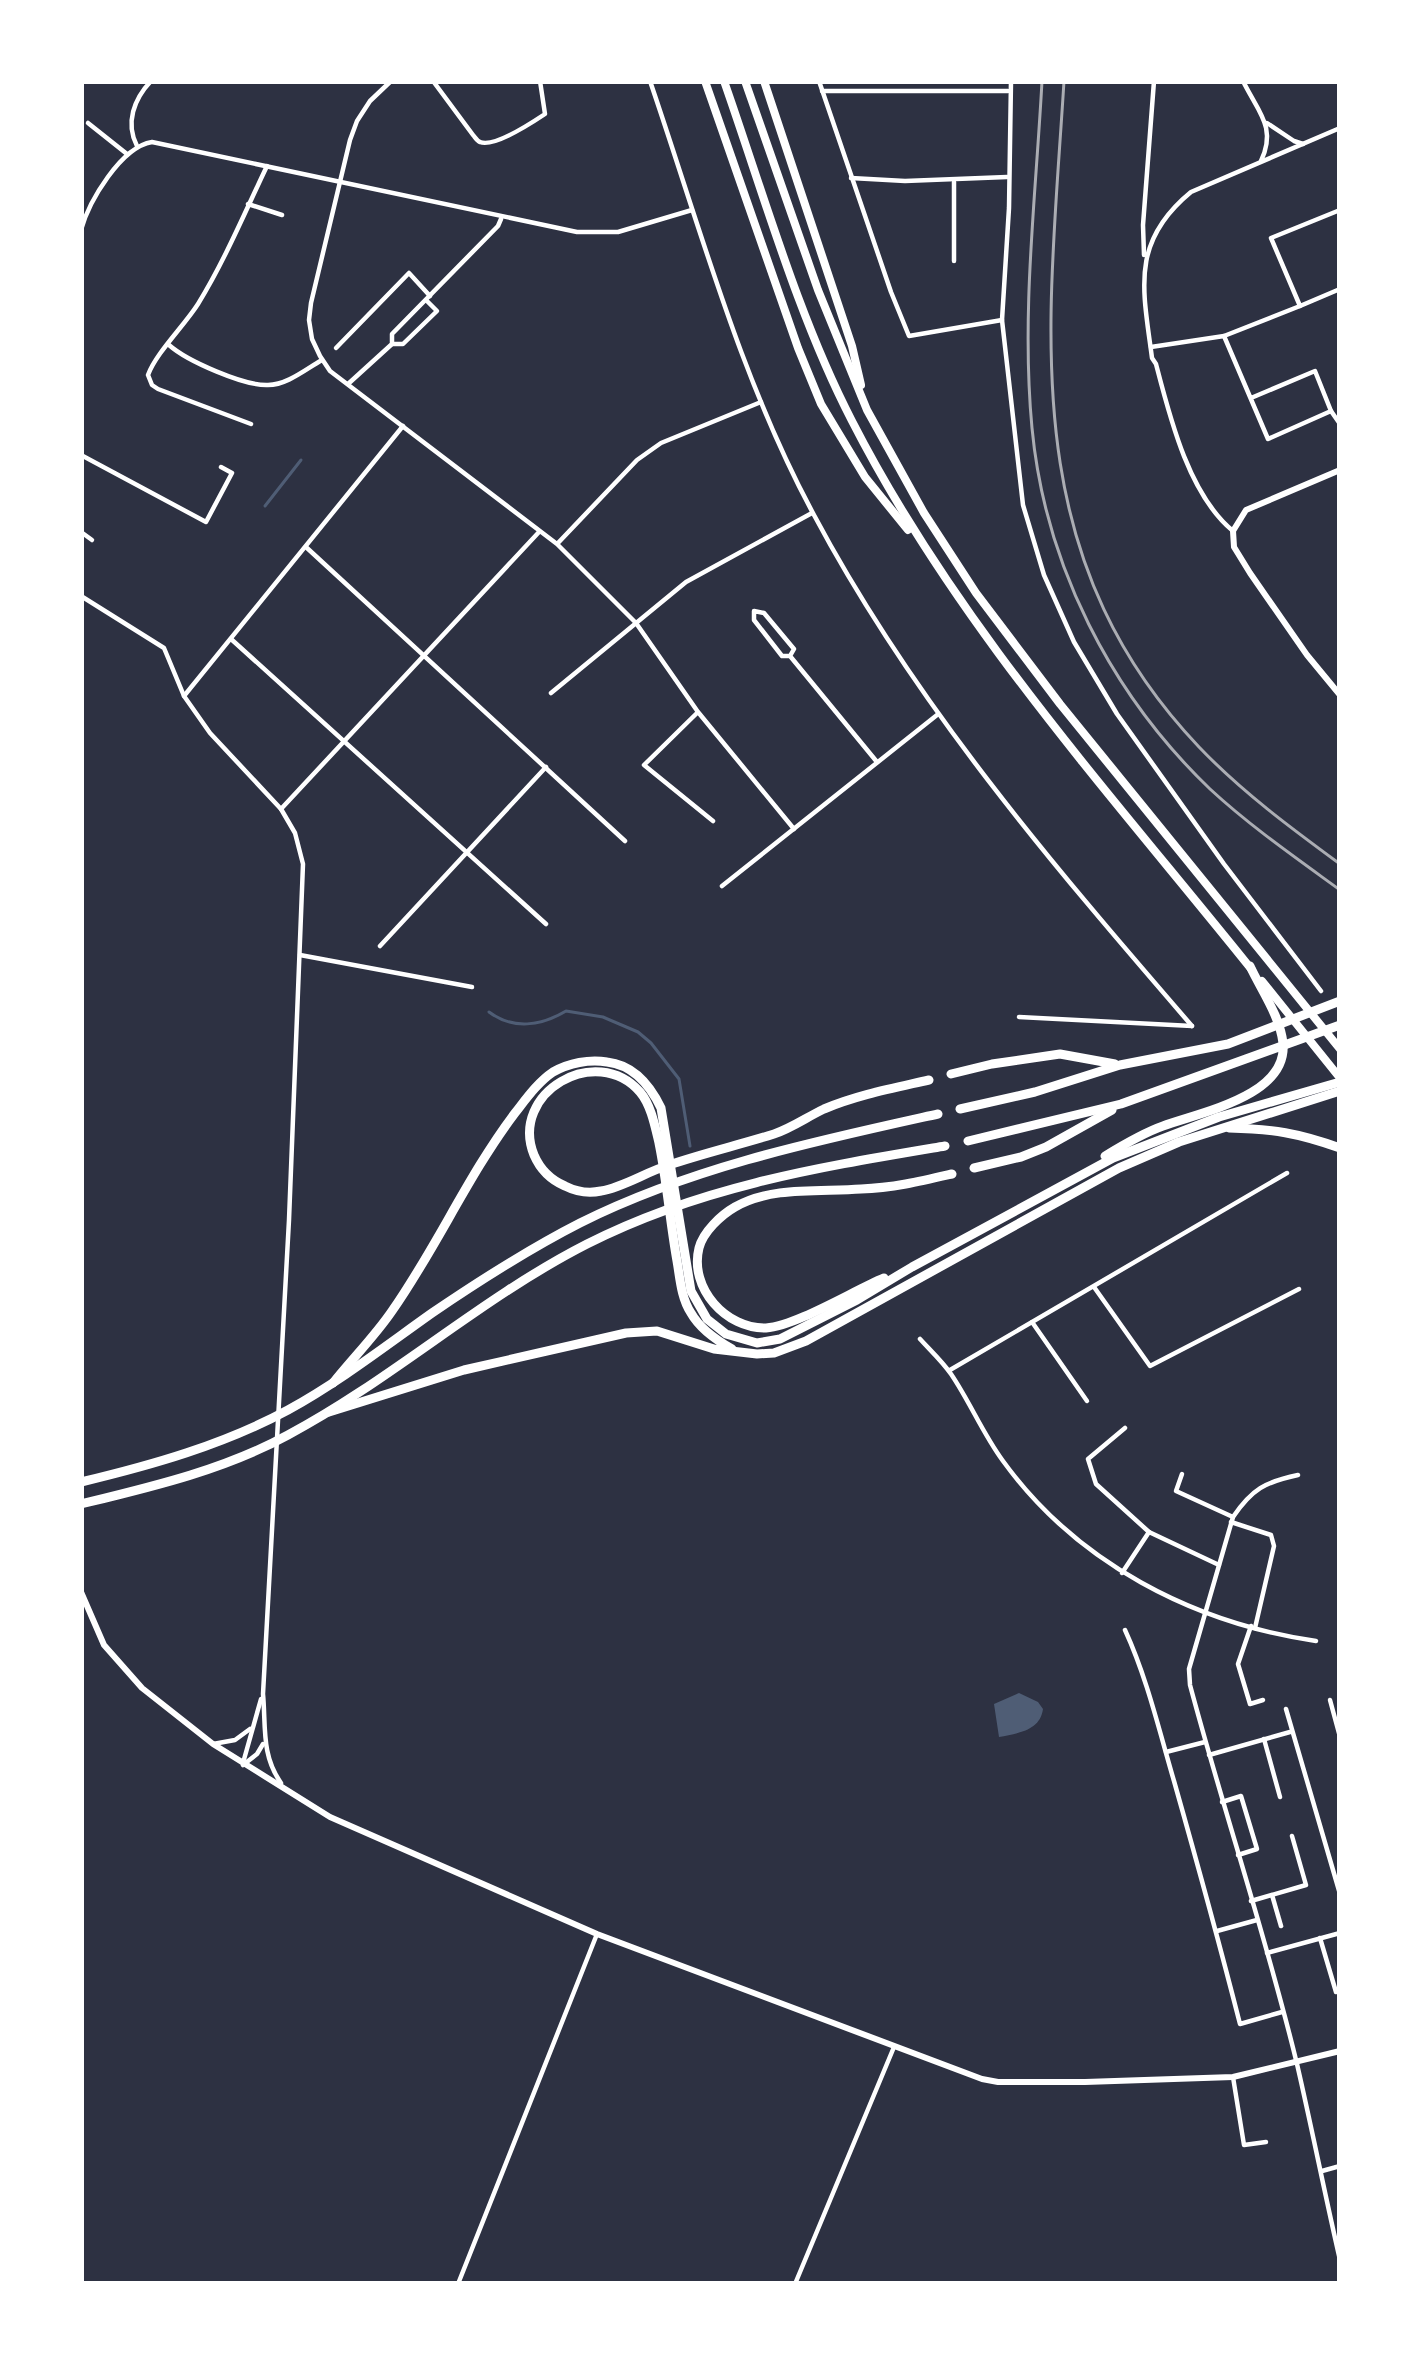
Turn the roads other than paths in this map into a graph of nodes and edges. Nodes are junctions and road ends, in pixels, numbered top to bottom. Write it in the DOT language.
graph roads {
  1 [pos="151,81"];
  2 [pos="391,81"];
  3 [pos="434,81"];
  4 [pos="540,81"];
  5 [pos="650,81"];
  6 [pos="705,81"];
  7 [pos="724,81"];
  8 [pos="745,81"];
  9 [pos="764,81"];
  10 [pos="819,81"];
  11 [pos="1011,81"];
  12 [pos="1154,81"];
  13 [pos="1244,81"];
  14 [pos="1011,90"];
  15 [pos="822,91"];
  16 [pos="88,123"];
  17 [pos="1267,123"];
  18 [pos="1340,130"];
  19 [pos="1303,144"];
  20 [pos="136,146"];
  21 [pos="127,154"];
  22 [pos="1261,161"];
  23 [pos="267,166"];
  24 [pos="1008,177"];
  25 [pos="851,178"];
  26 [pos="954,180"];
  27 [pos="338,181"];
  28 [pos="248,204"];
  29 [pos="84,208"];
  30 [pos="692,210"];
  31 [pos="1340,210"];
  32 [pos="282,214"];
  33 [pos="502,217"];
  34 [pos="81,230"];
  35 [pos="1144,260"];
  36 [pos="954,261"];
  37 [pos="1340,289"];
  38 [pos="428,298"];
  39 [pos="1300,306"];
  40 [pos="1002,320"];
  41 [pos="1223,336"];
  42 [pos="392,344"];
  43 [pos="169,345"];
  44 [pos="1151,346"];
  45 [pos="336,348"];
  46 [pos="322,360"];
  47 [pos="348,384"];
  48 [pos="1251,398"];
  49 [pos="761,402"];
  50 [pos="867,410"];
  51 [pos="1331,411"];
  52 [pos="251,424"];
  53 [pos="1340,424"];
  54 [pos="403,426"];
  55 [pos="81,455"];
  56 [pos="221,467"];
  57 [pos="1340,470"];
  58 [pos="812,513"];
  59 [pos="540,531"];
  60 [pos="1233,531"];
  61 [pos="81,532"];
  62 [pos="92,540"];
  63 [pos="557,544"];
  64 [pos="307,548"];
  65 [pos="935,564"];
  66 [pos="81,596"];
  67 [pos="636,623"];
  68 [pos="231,639"];
  69 [pos="424,656"];
  70 [pos="790,656"];
  71 [pos="551,694"];
  72 [pos="1340,694"];
  73 [pos="184,696"];
  74 [pos="698,712"];
  75 [pos="937,715"];
  76 [pos="344,741"];
  77 [pos="878,764"];
  78 [pos="546,767"];
  79 [pos="281,809"];
  80 [pos="713,821"];
  81 [pos="794,829"];
  82 [pos="625,841"];
  83 [pos="465,851"];
  84 [pos="722,886"];
  85 [pos="545,924"];
  86 [pos="380,946"];
  87 [pos="300,955"];
  88 [pos="1250,966"];
  89 [pos="472,987"];
  90 [pos="1321,991"];
  91 [pos="1340,1001"];
  92 [pos="1019,1017"];
  93 [pos="1340,1025"];
  94 [pos="1340,1049"];
  95 [pos="1120,1065"];
  96 [pos="952,1074"];
  97 [pos="929,1080"];
  98 [pos="1340,1084"];
  99 [pos="1314,1094"];
  100 [pos="1121,1104"];
  101 [pos="960,1108"];
  102 [pos="938,1114"];
  103 [pos="1224,1128"];
  104 [pos="968,1141"];
  105 [pos="945,1146"];
  106 [pos="1340,1148"];
  107 [pos="974,1168"];
  108 [pos="1287,1173"];
  109 [pos="952,1174"];
  110 [pos="1071,1178"];
  111 [pos="911,1267"];
  112 [pos="1094,1287"];
  113 [pos="1299,1288"];
  114 [pos="1032,1322"];
  115 [pos="920,1339"];
  116 [pos="736,1352"];
  117 [pos="949,1371"];
  118 [pos="333,1383"];
  119 [pos="1087,1401"];
  120 [pos="329,1412"];
  121 [pos="1125,1428"];
  122 [pos="1182,1474"];
  123 [pos="1298,1475"];
  124 [pos="81,1482"];
  125 [pos="81,1504"];
  126 [pos="1232,1520"];
  127 [pos="1150,1532"];
  128 [pos="1219,1565"];
  129 [pos="1122,1574"];
  130 [pos="81,1592"];
  131 [pos="1205,1612"];
  132 [pos="1253,1627"];
  133 [pos="1125,1630"];
  134 [pos="1316,1641"];
  135 [pos="263,1694"];
  136 [pos="1263,1700"];
  137 [pos="1330,1700"];
  138 [pos="1286,1709"];
  139 [pos="250,1730"];
  140 [pos="1292,1731"];
  141 [pos="1340,1737"];
  142 [pos="264,1738"];
  143 [pos="1264,1739"];
  144 [pos="1205,1742"];
  145 [pos="213,1744"];
  146 [pos="1166,1752"];
  147 [pos="1210,1756"];
  148 [pos="243,1765"];
  149 [pos="291,1795"];
  150 [pos="1280,1796"];
  151 [pos="1222,1802"];
  152 [pos="1292,1836"];
  153 [pos="1238,1855"];
  154 [pos="1340,1894"];
  155 [pos="1272,1895"];
  156 [pos="1251,1901"];
  157 [pos="1257,1920"];
  158 [pos="1281,1926"];
  159 [pos="1216,1931"];
  160 [pos="1340,1933"];
  161 [pos="596,1934"];
  162 [pos="1320,1938"];
  163 [pos="1267,1953"];
  164 [pos="1336,1992"];
  165 [pos="1282,2012"];
  166 [pos="894,2047"];
  167 [pos="1340,2051"];
  168 [pos="1296,2061"];
  169 [pos="1234,2077"];
  170 [pos="1265,2142"];
  171 [pos="1340,2166"];
  172 [pos="1321,2171"];
  173 [pos="1340,2260"];
  174 [pos="458,2284"];
  175 [pos="795,2284"];
  1 -- 20 [label="street"];
  2 -- 27 [label="street"];
  3 -- 4 [label="street"];
  5 -- 30 [label="street"];
  6 -- 65 [label="highway"];
  7 -- 65 [label="highway"];
  8 -- 50 [label="highway"];
  9 -- 50 [label="highway"];
  10 -- 15 [label="street"];
  11 -- 14 [label="street"];
  12 -- 35 [label="street"];
  13 -- 17 [label="street"];
  14 -- 15 [label="street"];
  14 -- 24 [label="street"];
  15 -- 25 [label="street"];
  16 -- 21 [label="street"];
  17 -- 19 [label="street"];
  17 -- 22 [label="street"];
  18 -- 19 [label="street"];
  19 -- 22 [label="street"];
  20 -- 21 [label="street"];
  20 -- 23 [label="street"];
  21 -- 29 [label="street"];
  22 -- 35 [label="street"];
  23 -- 27 [label="street"];
  23 -- 28 [label="street"];
  24 -- 26 [label="street"];
  24 -- 40 [label="street"];
  25 -- 26 [label="street"];
  25 -- 40 [label="street"];
  26 -- 36 [label="street"];
  27 -- 33 [label="street"];
  27 -- 46 [label="street"];
  28 -- 32 [label="street"];
  28 -- 43 [label="street"];
  29 -- 34 [label="street"];
  30 -- 33 [label="street"];
  30 -- 49 [label="street"];
  31 -- 39 [label="street"];
  33 -- 38 [label="street"];
  35 -- 44 [label="street"];
  37 -- 39 [label="street"];
  38 -- 42 [label="street"];
  38 -- 42 [label="street"];
  38 -- 45 [label="street"];
  39 -- 41 [label="street"];
  40 -- 90 [label="street"];
  41 -- 44 [label="street"];
  41 -- 48 [label="street"];
  42 -- 47 [label="street"];
  43 -- 46 [label="street"];
  43 -- 52 [label="street"];
  44 -- 60 [label="street"];
  46 -- 47 [label="street"];
  47 -- 54 [label="street"];
  48 -- 51 [label="street"];
  48 -- 51 [label="street"];
  49 -- 58 [label="street"];
  49 -- 63 [label="street"];
  50 -- 94 [label="highway"];
  51 -- 53 [label="street"];
  54 -- 59 [label="street"];
  54 -- 64 [label="street"];
  55 -- 56 [label="street"];
  57 -- 60 [label="main road"];
  58 -- 67 [label="street"];
  58 -- 75 [label="street"];
  59 -- 63 [label="street"];
  59 -- 69 [label="street"];
  60 -- 72 [label="main road"];
  61 -- 62 [label="street"];
  63 -- 67 [label="street"];
  64 -- 68 [label="street"];
  64 -- 69 [label="street"];
  65 -- 88 [label="highway"];
  66 -- 73 [label="street"];
  67 -- 71 [label="street"];
  67 -- 74 [label="street"];
  68 -- 73 [label="street"];
  68 -- 76 [label="street"];
  69 -- 76 [label="street"];
  69 -- 78 [label="street"];
  70 -- 70 [label="street"];
  70 -- 77 [label="street"];
  73 -- 79 [label="street"];
  74 -- 80 [label="street"];
  74 -- 81 [label="street"];
  75 -- 77 [label="street"];
  75 -- 92 [label="street"];
  76 -- 79 [label="street"];
  76 -- 83 [label="street"];
  77 -- 81 [label="street"];
  78 -- 82 [label="street"];
  78 -- 83 [label="street"];
  79 -- 87 [label="street"];
  81 -- 84 [label="street"];
  83 -- 85 [label="street"];
  83 -- 86 [label="street"];
  87 -- 89 [label="street"];
  87 -- 135 [label="street"];
  88 -- 98 [label="highway"];
  88 -- 110 [label="highway"];
  91 -- 95 [label="highway"];
  93 -- 100 [label="highway"];
  95 -- 96 [label="highway"];
  95 -- 101 [label="highway"];
  97 -- 116 [label="highway"];
  98 -- 99 [label="highway"];
  99 -- 103 [label="highway"];
  99 -- 110 [label="highway"];
  100 -- 104 [label="highway"];
  100 -- 107 [label="highway"];
  102 -- 118 [label="highway"];
  103 -- 106 [label="highway"];
  103 -- 116 [label="highway"];
  105 -- 120 [label="highway"];
  108 -- 112 [label="street"];
  109 -- 111 [label="highway"];
  110 -- 111 [label="highway"];
  111 -- 118 [label="highway"];
  112 -- 113 [label="street"];
  112 -- 114 [label="street"];
  114 -- 117 [label="street"];
  114 -- 119 [label="street"];
  115 -- 117 [label="street"];
  116 -- 120 [label="highway"];
  117 -- 129 [label="street"];
  118 -- 124 [label="highway"];
  120 -- 125 [label="highway"];
  121 -- 127 [label="street"];
  122 -- 126 [label="street"];
  123 -- 126 [label="street"];
  126 -- 128 [label="street"];
  126 -- 132 [label="street"];
  127 -- 128 [label="street"];
  127 -- 129 [label="street"];
  128 -- 131 [label="street"];
  129 -- 131 [label="street"];
  130 -- 145 [label="main road"];
  131 -- 132 [label="street"];
  131 -- 144 [label="street"];
  132 -- 134 [label="street"];
  132 -- 136 [label="street"];
  133 -- 146 [label="street"];
  135 -- 139 [label="street"];
  135 -- 142 [label="street"];
  137 -- 141 [label="street"];
  138 -- 140 [label="street"];
  139 -- 145 [label="street"];
  139 -- 148 [label="street"];
  140 -- 143 [label="street"];
  140 -- 154 [label="street"];
  142 -- 148 [label="street"];
  142 -- 149 [label="street"];
  143 -- 147 [label="street"];
  143 -- 150 [label="street"];
  144 -- 146 [label="street"];
  144 -- 147 [label="street"];
  145 -- 148 [label="main road"];
  146 -- 159 [label="street"];
  147 -- 151 [label="street"];
  148 -- 149 [label="main road"];
  149 -- 161 [label="main road"];
  151 -- 153 [label="street"];
  151 -- 153 [label="street"];
  152 -- 155 [label="street"];
  153 -- 156 [label="street"];
  155 -- 156 [label="street"];
  155 -- 158 [label="street"];
  156 -- 157 [label="street"];
  157 -- 159 [label="street"];
  157 -- 163 [label="street"];
  159 -- 165 [label="street"];
  160 -- 162 [label="street"];
  161 -- 166 [label="main road"];
  161 -- 174 [label="street"];
  162 -- 163 [label="street"];
  162 -- 164 [label="street"];
  163 -- 165 [label="street"];
  165 -- 168 [label="street"];
  166 -- 169 [label="main road"];
  166 -- 175 [label="street"];
  167 -- 168 [label="main road"];
  168 -- 169 [label="main road"];
  168 -- 172 [label="street"];
  169 -- 170 [label="street"];
  171 -- 172 [label="street"];
  172 -- 173 [label="street"];
}
